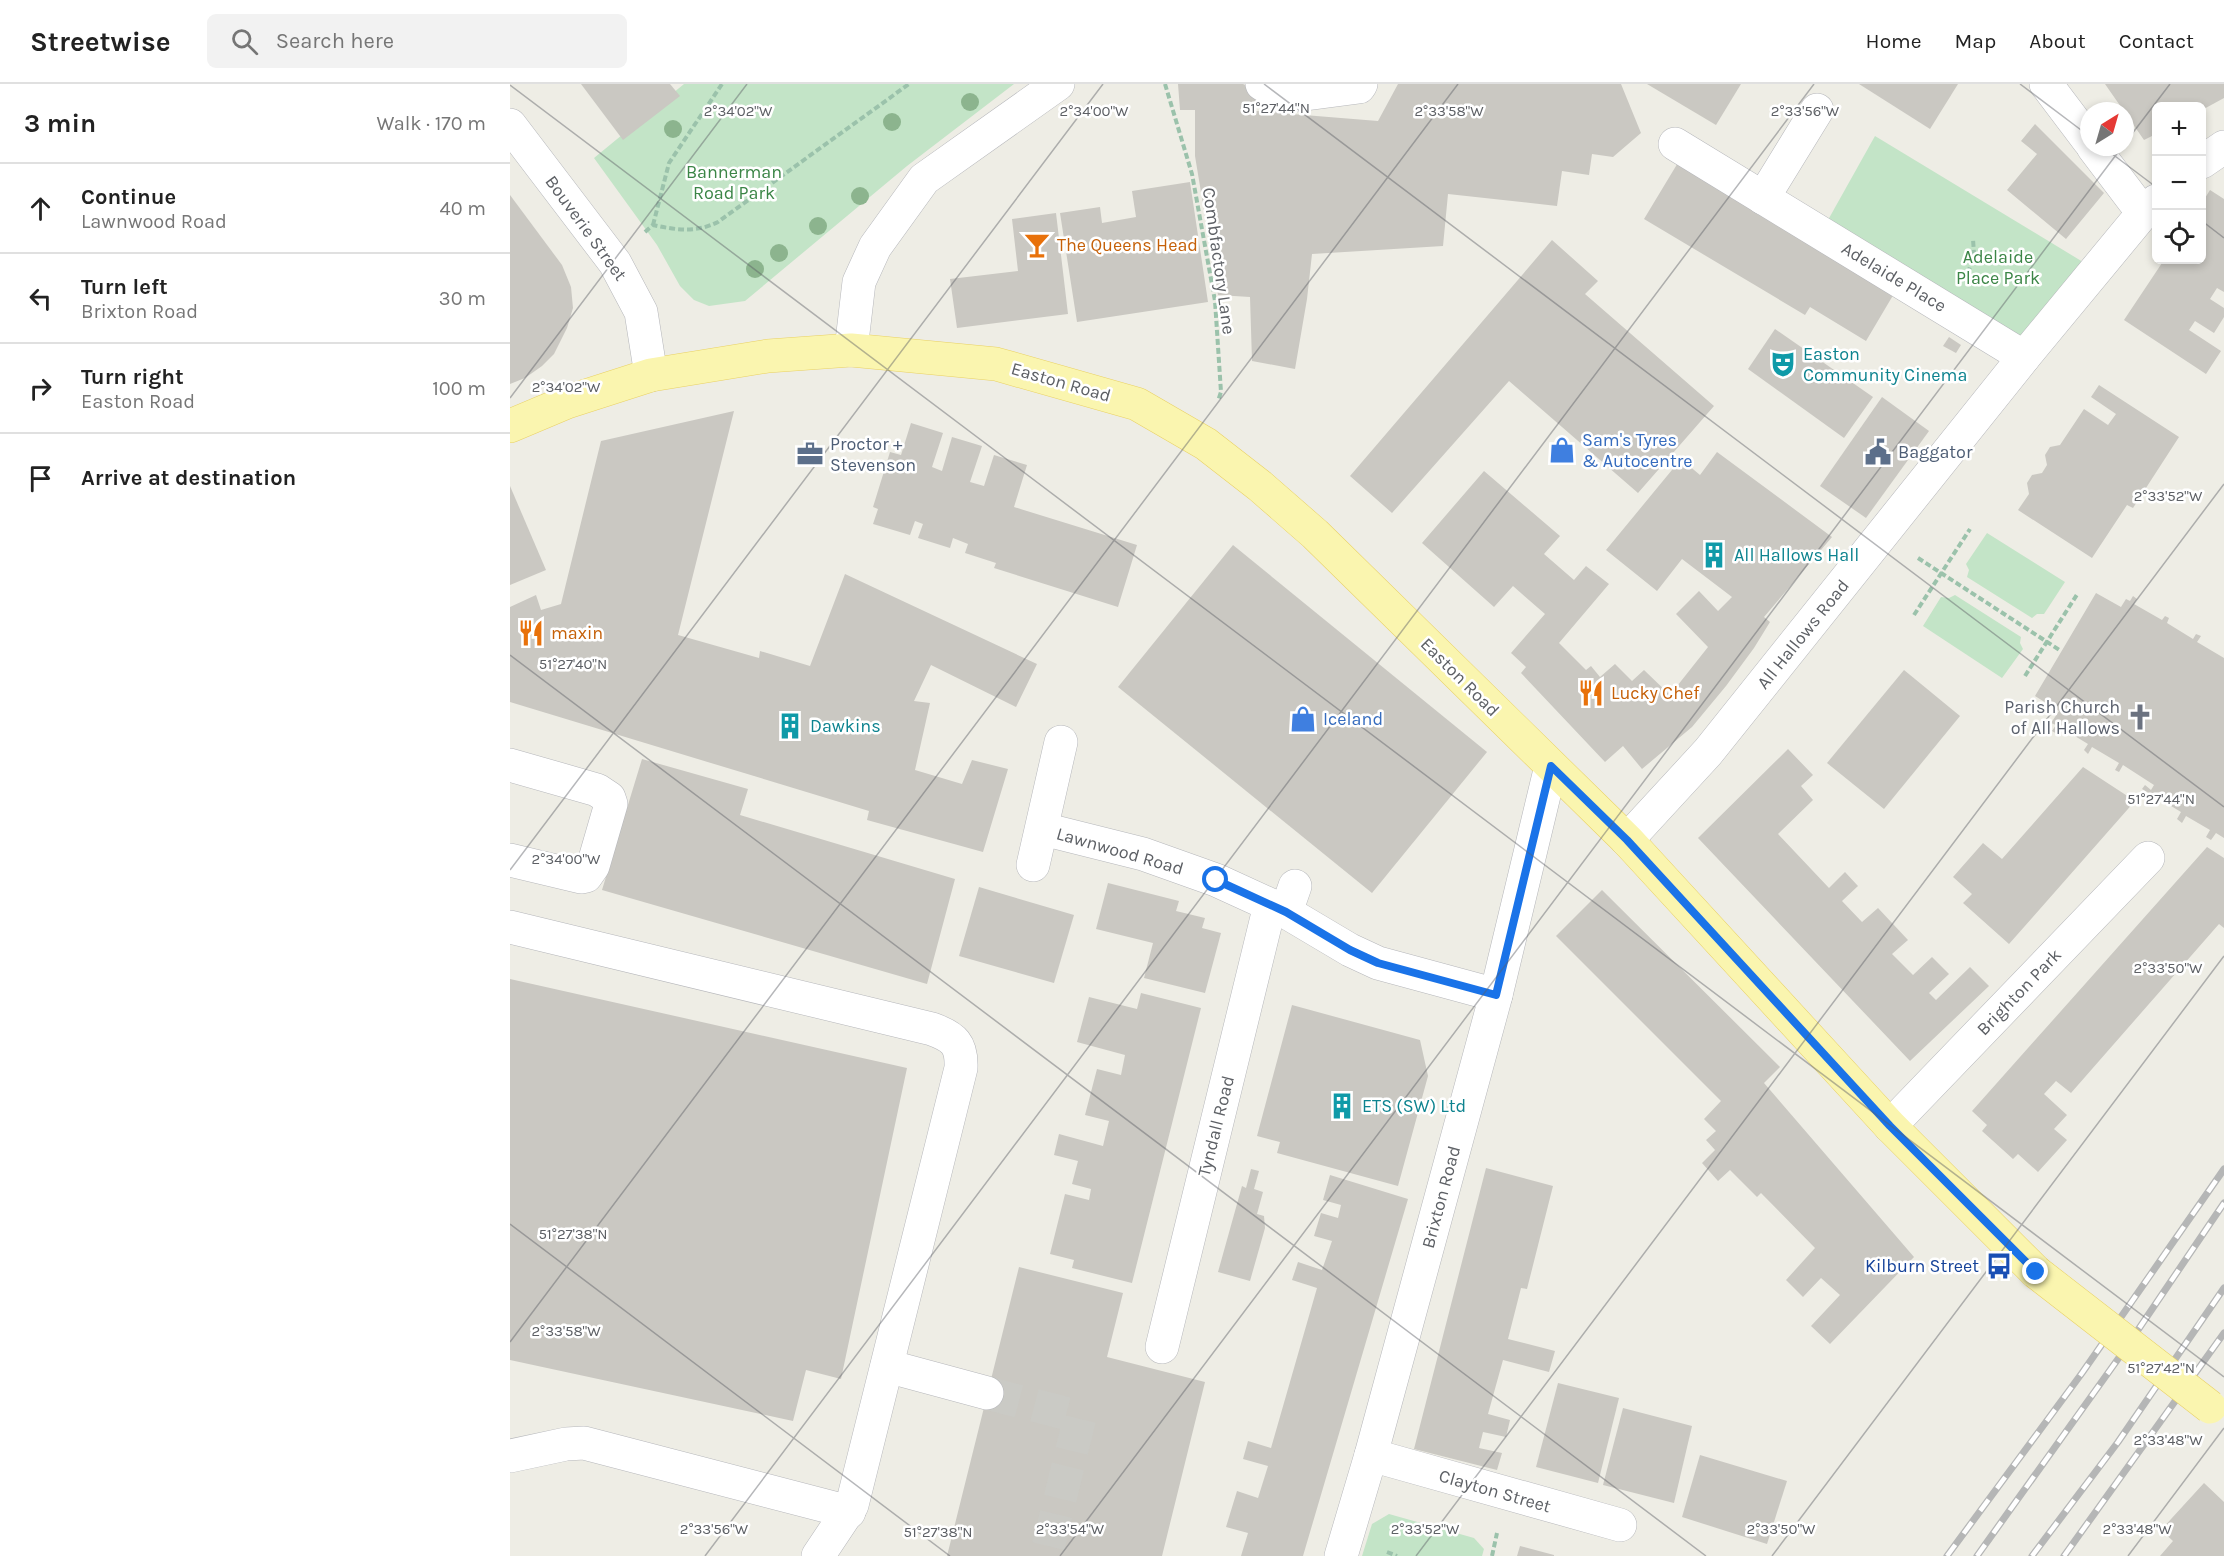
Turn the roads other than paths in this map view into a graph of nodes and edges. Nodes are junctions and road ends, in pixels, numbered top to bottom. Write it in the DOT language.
graph roads {
  1 [pos="1058,84"];
  2 [pos="1262,84"];
  3 [pos="1362,84"];
  4 [pos="2046,84"];
  5 [pos="1817,110"];
  6 [pos="510,125"];
  7 [pos="2080,129"];
  8 [pos="1675,144"];
  9 [pos="2102,156"];
  10 [pos="1763,198"];
  11 [pos="2150,207"];
  12 [pos="851,350"];
  13 [pos="2024,357"];
  14 [pos="651,375"];
  15 [pos="510,426"];
  16 [pos="1061,742"];
  17 [pos="510,765"];
  18 [pos="1551,766"];
  19 [pos="1042,829"];
  20 [pos="1627,840"];
  21 [pos="2148,858"];
  22 [pos="510,860"];
  23 [pos="1033,865"];
  24 [pos="1284,901"];
  25 [pos="510,927"];
  26 [pos="1496,995"];
  27 [pos="1890,1126"];
  28 [pos="1162,1347"];
  29 [pos="887,1366"];
  30 [pos="987,1393"];
  31 [pos="2217,1414"];
  32 [pos="1371,1455"];
  33 [pos="510,1456"];
  34 [pos="849,1512"];
  35 [pos="1620,1525"];
  36 [pos="818,1556"];
  37 [pos="1341,1556"];
  1 -- 12 [label="street"];
  2 -- 3 [label="street"];
  4 -- 7 [label="street"];
  5 -- 10 [label="street"];
  6 -- 14 [label="street, Bouverie Street"];
  8 -- 10 [label="street, Adelaide Place"];
  9 -- 11 [label="street"];
  10 -- 13 [label="street, Adelaide Place"];
  11 -- 13 [label="street, All Hallows Road"];
  12 -- 14 [label="main road, Easton Road"];
  12 -- 18 [label="main road, Easton Road"];
  13 -- 20 [label="street, All Hallows Road"];
  14 -- 15 [label="main road, Easton Road"];
  16 -- 19 [label="street, Lawnwood Road"];
  17 -- 22 [label="street"];
  18 -- 20 [label="main road, Easton Road"];
  18 -- 26 [label="street, Brixton Road"];
  19 -- 23 [label="street, Lawnwood Road"];
  19 -- 24 [label="street, Lawnwood Road"];
  20 -- 27 [label="main road, Easton Road"];
  21 -- 27 [label="street, Brighton Park"];
  24 -- 26 [label="street, Lawnwood Road"];
  24 -- 28 [label="street, Tyndall Road"];
  25 -- 29 [label="street"];
  26 -- 32 [label="street, Brixton Road"];
  27 -- 31 [label="main road, Easton Road, bridge"];
  29 -- 30 [label="street"];
  29 -- 34 [label="street"];
  32 -- 35 [label="street, Clayton Street"];
  32 -- 37 [label="street, Brixton Road"];
  33 -- 34 [label="street"];
  34 -- 36 [label="street"];
}
